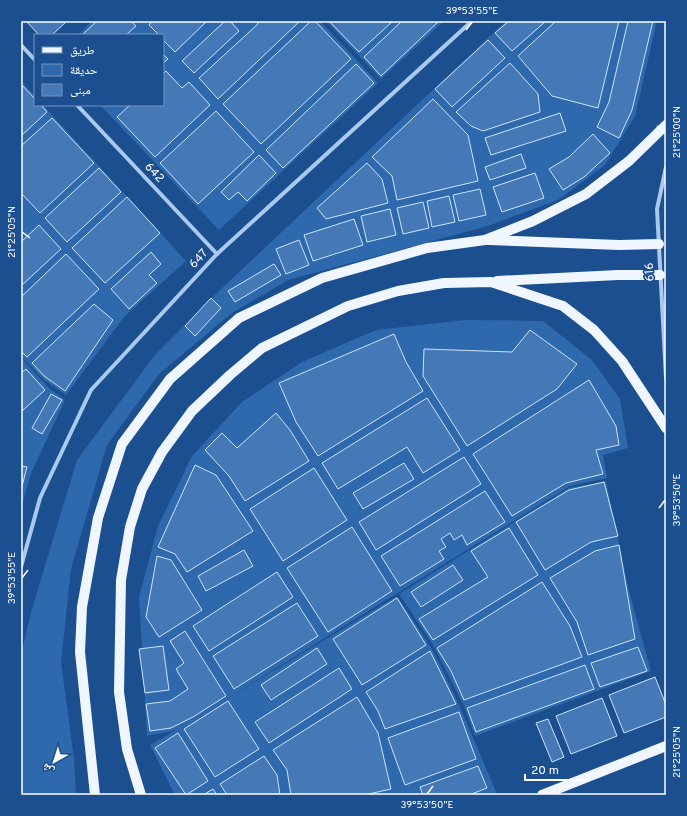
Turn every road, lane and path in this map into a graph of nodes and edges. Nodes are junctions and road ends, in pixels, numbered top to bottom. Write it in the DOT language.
graph roads {
  1 [pos="472,21"];
  2 [pos="21,45"];
  3 [pos="34,59"];
  4 [pos="78,106"];
  5 [pos="666,125"];
  6 [pos="666,167"];
  7 [pos="485,240"];
  8 [pos="659,244"];
  9 [pos="217,254"];
  10 [pos="660,275"];
  11 [pos="491,282"];
  12 [pos="666,378"];
  13 [pos="666,428"];
  14 [pos="21,567"];
  15 [pos="666,746"];
  16 [pos="95,795"];
  17 [pos="142,795"];
  18 [pos="542,795"];
  1 -- 9 [label="street, 647"];
  2 -- 3 [label="street"];
  4 -- 9 [label="street, 642"];
  5 -- 7 [label="main road"];
  6 -- 8 [label="street, 616"];
  7 -- 8 [label="main road"];
  7 -- 16 [label="main road"];
  8 -- 10 [label="street, 616"];
  9 -- 14 [label="street, 647"];
  10 -- 11 [label="main road"];
  10 -- 12 [label="street, 616"];
  11 -- 13 [label="main road"];
  11 -- 17 [label="main road"];
  15 -- 18 [label="main road"];
}
